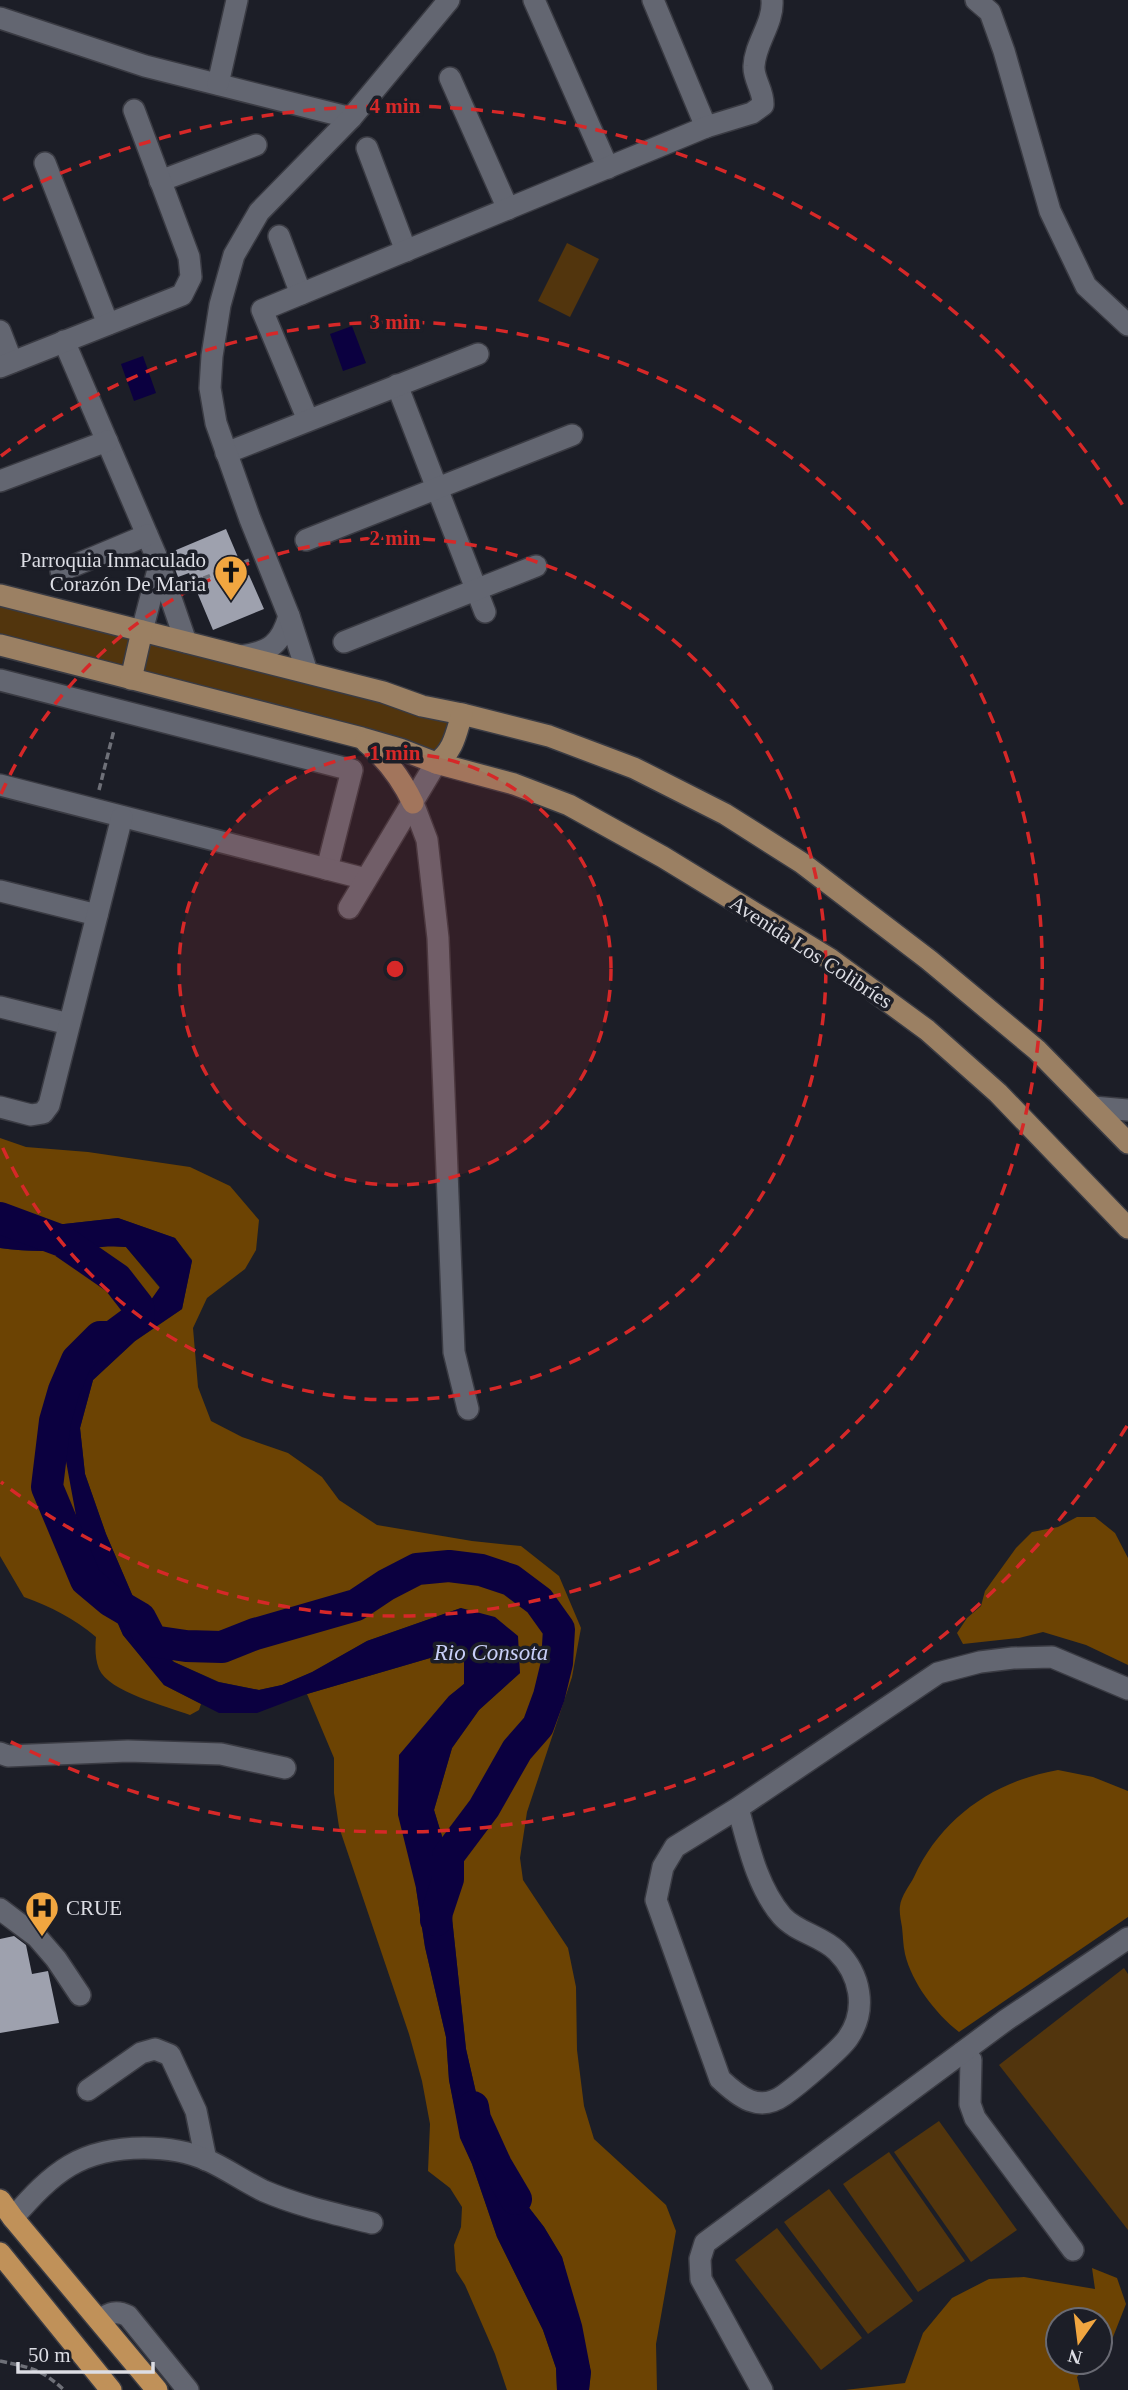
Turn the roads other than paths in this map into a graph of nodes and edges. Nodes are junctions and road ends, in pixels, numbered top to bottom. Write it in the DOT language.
graph roads {
  1 [pos="237,0"];
  2 [pos="449,0"];
  3 [pos="534,0"];
  4 [pos="653,0"];
  5 [pos="772,0"];
  6 [pos="983,6"];
  7 [pos="0,18"];
  8 [pos="450,78"];
  9 [pos="218,84"];
  10 [pos="134,110"];
  11 [pos="351,118"];
  12 [pos="706,127"];
  13 [pos="256,145"];
  14 [pos="367,148"];
  15 [pos="45,163"];
  16 [pos="608,168"];
  17 [pos="160,181"];
  18 [pos="508,209"];
  19 [pos="279,236"];
  20 [pos="406,251"];
  21 [pos="301,294"];
  22 [pos="108,324"];
  23 [pos="1128,325"];
  24 [pos="0,331"];
  25 [pos="64,341"];
  26 [pos="478,354"];
  27 [pos="6,364"];
  28 [pos="397,385"];
  29 [pos="308,420"];
  30 [pos="572,435"];
  31 [pos="107,441"];
  32 [pos="226,453"];
  33 [pos="0,481"];
  34 [pos="437,487"];
  35 [pos="147,535"];
  36 [pos="306,540"];
  37 [pos="159,566"];
  38 [pos="536,566"];
  39 [pos="61,571"];
  40 [pos="477,590"];
  41 [pos="0,595"];
  42 [pos="485,612"];
  43 [pos="289,616"];
  44 [pos="142,631"];
  45 [pos="186,642"];
  46 [pos="344,642"];
  47 [pos="0,645"];
  48 [pos="241,656"];
  49 [pos="307,672"];
  50 [pos="131,679"];
  51 [pos="0,680"];
  52 [pos="463,713"];
  53 [pos="362,738"];
  54 [pos="436,762"];
  55 [pos="0,785"];
  56 [pos="413,803"];
  57 [pos="122,817"];
  58 [pos="327,869"];
  59 [pos="366,879"];
  60 [pos="0,891"];
  61 [pos="349,908"];
  62 [pos="97,915"];
  63 [pos="0,1007"];
  64 [pos="69,1024"];
  65 [pos="0,1107"];
  66 [pos="1093,1107"];
  67 [pos="1128,1110"];
  68 [pos="1128,1143"];
  69 [pos="1128,1228"];
  70 [pos="468,1409"];
  71 [pos="1128,1689"];
  72 [pos="0,1753"];
  73 [pos="285,1768"];
  74 [pos="738,1808"];
  75 [pos="0,1909"];
  76 [pos="1128,1938"];
  77 [pos="80,1995"];
  78 [pos="963,2052"];
  79 [pos="88,2090"];
  80 [pos="206,2160"];
  81 [pos="0,2200"];
  82 [pos="13,2218"];
  83 [pos="372,2224"];
  84 [pos="1073,2250"];
  85 [pos="0,2253"];
  86 [pos="99,2320"];
  87 [pos="111,2390"];
  88 [pos="157,2390"];
  89 [pos="188,2390"];
  90 [pos="762,2390"];
  1 -- 9 [label="street"];
  2 -- 11 [label="street"];
  3 -- 16 [label="street"];
  4 -- 12 [label="street"];
  5 -- 12 [label="street"];
  6 -- 23 [label="street"];
  7 -- 9 [label="street"];
  8 -- 18 [label="street"];
  9 -- 11 [label="street"];
  10 -- 17 [label="street"];
  11 -- 32 [label="street"];
  12 -- 16 [label="street"];
  13 -- 17 [label="street"];
  14 -- 20 [label="street"];
  15 -- 22 [label="street"];
  16 -- 18 [label="street"];
  17 -- 22 [label="street"];
  18 -- 20 [label="street"];
  19 -- 21 [label="street"];
  20 -- 21 [label="street"];
  21 -- 29 [label="street"];
  22 -- 25 [label="street"];
  24 -- 27 [label="street"];
  25 -- 27 [label="street"];
  25 -- 31 [label="street"];
  26 -- 28 [label="street"];
  28 -- 29 [label="street"];
  28 -- 34 [label="street"];
  29 -- 32 [label="street"];
  30 -- 34 [label="street"];
  31 -- 33 [label="street"];
  31 -- 35 [label="street"];
  32 -- 43 [label="street"];
  34 -- 36 [label="street"];
  34 -- 40 [label="street"];
  35 -- 37 [label="street"];
  35 -- 39 [label="street"];
  37 -- 44 [label="street"];
  37 -- 45 [label="street"];
  38 -- 40 [label="street"];
  40 -- 42 [label="street"];
  40 -- 46 [label="street"];
  41 -- 44 [label="main road"];
  43 -- 48 [label="street"];
  43 -- 49 [label="street"];
  44 -- 45 [label="main road"];
  44 -- 50 [label="main road"];
  45 -- 48 [label="main road"];
  47 -- 50 [label="main road, Avenida Los Colibríes"];
  48 -- 49 [label="main road"];
  49 -- 52 [label="main road"];
  50 -- 53 [label="main road, Avenida Los Colibríes"];
  51 -- 58 [label="street"];
  52 -- 54 [label="main road"];
  52 -- 66 [label="main road"];
  53 -- 54 [label="main road, Avenida Los Colibríes"];
  53 -- 56 [label="main road"];
  54 -- 56 [label="street"];
  54 -- 69 [label="main road, Avenida Los Colibríes"];
  55 -- 57 [label="street"];
  56 -- 59 [label="street"];
  56 -- 70 [label="street"];
  57 -- 58 [label="street"];
  57 -- 62 [label="street"];
  58 -- 59 [label="street"];
  59 -- 61 [label="street"];
  60 -- 62 [label="street"];
  62 -- 64 [label="street"];
  63 -- 64 [label="street"];
  64 -- 65 [label="street"];
  66 -- 67 [label="street"];
  66 -- 68 [label="main road"];
  71 -- 74 [label="street"];
  72 -- 73 [label="street"];
  74 -- 74 [label="street"];
  75 -- 77 [label="street"];
  76 -- 78 [label="street"];
  78 -- 84 [label="street"];
  78 -- 90 [label="street"];
  79 -- 80 [label="street"];
  80 -- 82 [label="street"];
  80 -- 83 [label="street"];
  81 -- 82 [label="highway"];
  82 -- 86 [label="highway"];
  85 -- 87 [label="highway"];
  86 -- 88 [label="highway"];
  86 -- 89 [label="street"];
}
